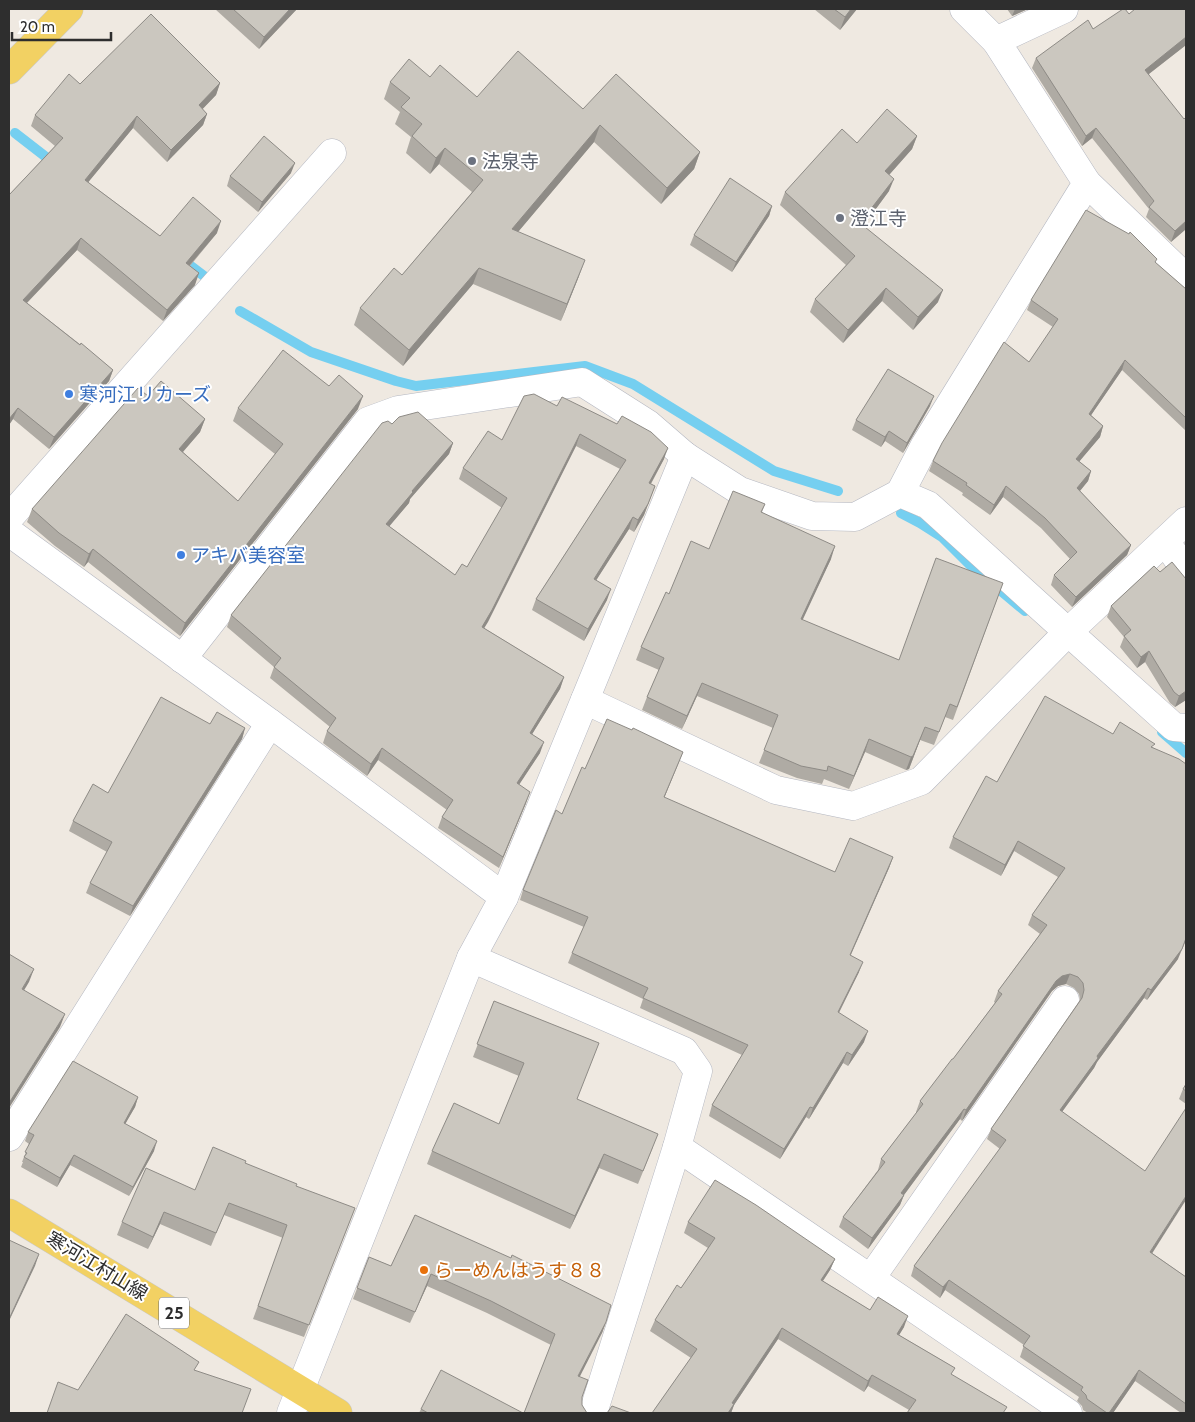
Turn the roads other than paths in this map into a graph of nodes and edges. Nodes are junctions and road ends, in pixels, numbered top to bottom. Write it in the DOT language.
graph roads {
  1 [pos="69,9"];
  2 [pos="964,9"];
  3 [pos="1064,9"];
  4 [pos="996,41"];
  5 [pos="9,70"];
  6 [pos="332,152"];
  7 [pos="1087,183"];
  8 [pos="1186,278"];
  9 [pos="684,456"];
  10 [pos="900,494"];
  11 [pos="9,518"];
  12 [pos="1186,521"];
  13 [pos="9,532"];
  14 [pos="1166,541"];
  15 [pos="1186,571"];
  16 [pos="1068,632"];
  17 [pos="182,659"];
  18 [pos="585,700"];
  19 [pos="270,723"];
  20 [pos="1186,728"];
  21 [pos="504,897"];
  22 [pos="471,958"];
  23 [pos="1065,1000"];
  24 [pos="9,1137"];
  25 [pos="677,1147"];
  26 [pos="9,1213"];
  27 [pos="871,1278"];
  28 [pos="295,1401"];
  29 [pos="338,1413"];
  30 [pos="593,1413"];
  31 [pos="1068,1413"];
  1 -- 5 [label="main road"];
  2 -- 4 [label="lane"];
  3 -- 4 [label="lane"];
  4 -- 7 [label="lane"];
  6 -- 11 [label="lane"];
  7 -- 8 [label="lane"];
  7 -- 10 [label="lane"];
  9 -- 10 [label="lane"];
  9 -- 17 [label="lane"];
  9 -- 18 [label="lane"];
  10 -- 16 [label="lane"];
  12 -- 14 [label="lane"];
  13 -- 17 [label="lane"];
  14 -- 15 [label="lane"];
  14 -- 16 [label="lane"];
  16 -- 18 [label="lane"];
  16 -- 20 [label="lane"];
  17 -- 19 [label="lane"];
  18 -- 21 [label="lane"];
  19 -- 21 [label="lane"];
  19 -- 24 [label="lane"];
  21 -- 22 [label="lane"];
  22 -- 25 [label="lane"];
  22 -- 28 [label="lane"];
  23 -- 27 [label="lane"];
  25 -- 27 [label="lane"];
  25 -- 30 [label="lane"];
  26 -- 28 [label="main road, 寒河江村山線 / 25"];
  27 -- 31 [label="lane"];
  28 -- 29 [label="main road, 寒河江村山線 / 25"];
}
